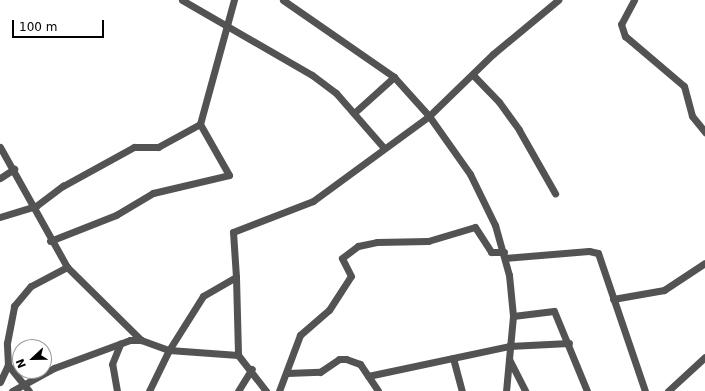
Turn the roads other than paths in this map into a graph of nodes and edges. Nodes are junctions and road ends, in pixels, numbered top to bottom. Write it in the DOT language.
graph roads {
  1 [pos="182,0"];
  2 [pos="234,0"];
  3 [pos="283,0"];
  4 [pos="558,0"];
  5 [pos="634,0"];
  6 [pos="226,28"];
  7 [pos="473,75"];
  8 [pos="394,77"];
  9 [pos="354,113"];
  10 [pos="429,116"];
  11 [pos="200,124"];
  12 [pos="705,132"];
  13 [pos="0,147"];
  14 [pos="384,148"];
  15 [pos="14,169"];
  16 [pos="0,178"];
  17 [pos="555,193"];
  18 [pos="36,206"];
  19 [pos="0,217"];
  20 [pos="50,241"];
  21 [pos="505,255"];
  22 [pos="705,263"];
  23 [pos="67,267"];
  24 [pos="236,277"];
  25 [pos="613,299"];
  26 [pos="513,316"];
  27 [pos="141,340"];
  28 [pos="569,343"];
  29 [pos="120,344"];
  30 [pos="509,346"];
  31 [pos="168,350"];
  32 [pos="238,355"];
  33 [pos="705,357"];
  34 [pos="453,358"];
  35 [pos="508,358"];
  36 [pos="8,365"];
  37 [pos="252,370"];
  38 [pos="287,373"];
  39 [pos="368,376"];
  40 [pos="0,382"];
  41 [pos="24,384"];
  42 [pos="12,391"];
  43 [pos="29,391"];
  44 [pos="117,391"];
  45 [pos="149,391"];
  46 [pos="238,391"];
  47 [pos="266,391"];
  48 [pos="279,391"];
  49 [pos="378,391"];
  50 [pos="462,391"];
  51 [pos="506,391"];
  52 [pos="525,391"];
  53 [pos="587,391"];
  54 [pos="645,391"];
  55 [pos="668,391"];
  1 -- 6 [label="street"];
  2 -- 6 [label="street"];
  3 -- 8 [label="street"];
  4 -- 7 [label="street"];
  5 -- 12 [label="street"];
  6 -- 9 [label="street"];
  6 -- 11 [label="street"];
  7 -- 10 [label="street"];
  7 -- 17 [label="street"];
  8 -- 9 [label="street"];
  8 -- 10 [label="street"];
  9 -- 14 [label="street"];
  10 -- 14 [label="street"];
  10 -- 21 [label="street"];
  11 -- 18 [label="street"];
  11 -- 20 [label="street"];
  13 -- 15 [label="street"];
  14 -- 24 [label="street"];
  15 -- 16 [label="street"];
  15 -- 18 [label="street"];
  18 -- 19 [label="street"];
  18 -- 20 [label="street"];
  20 -- 23 [label="street"];
  21 -- 25 [label="street"];
  21 -- 26 [label="street"];
  21 -- 38 [label="street"];
  22 -- 25 [label="street"];
  23 -- 27 [label="street"];
  23 -- 36 [label="street"];
  24 -- 31 [label="street"];
  24 -- 32 [label="street"];
  25 -- 54 [label="street"];
  26 -- 28 [label="street"];
  26 -- 30 [label="street"];
  27 -- 29 [label="street"];
  27 -- 31 [label="street"];
  28 -- 30 [label="street"];
  28 -- 53 [label="street"];
  29 -- 41 [label="street"];
  29 -- 44 [label="street"];
  30 -- 34 [label="street"];
  30 -- 35 [label="street"];
  31 -- 32 [label="street"];
  31 -- 45 [label="street"];
  32 -- 37 [label="street"];
  33 -- 55 [label="street"];
  34 -- 39 [label="street"];
  34 -- 50 [label="street"];
  35 -- 51 [label="street"];
  35 -- 52 [label="street"];
  36 -- 40 [label="street"];
  36 -- 41 [label="street"];
  37 -- 46 [label="street"];
  37 -- 47 [label="street"];
  38 -- 39 [label="street"];
  38 -- 48 [label="street"];
  39 -- 49 [label="street"];
  41 -- 42 [label="street"];
  41 -- 43 [label="street"];
}
